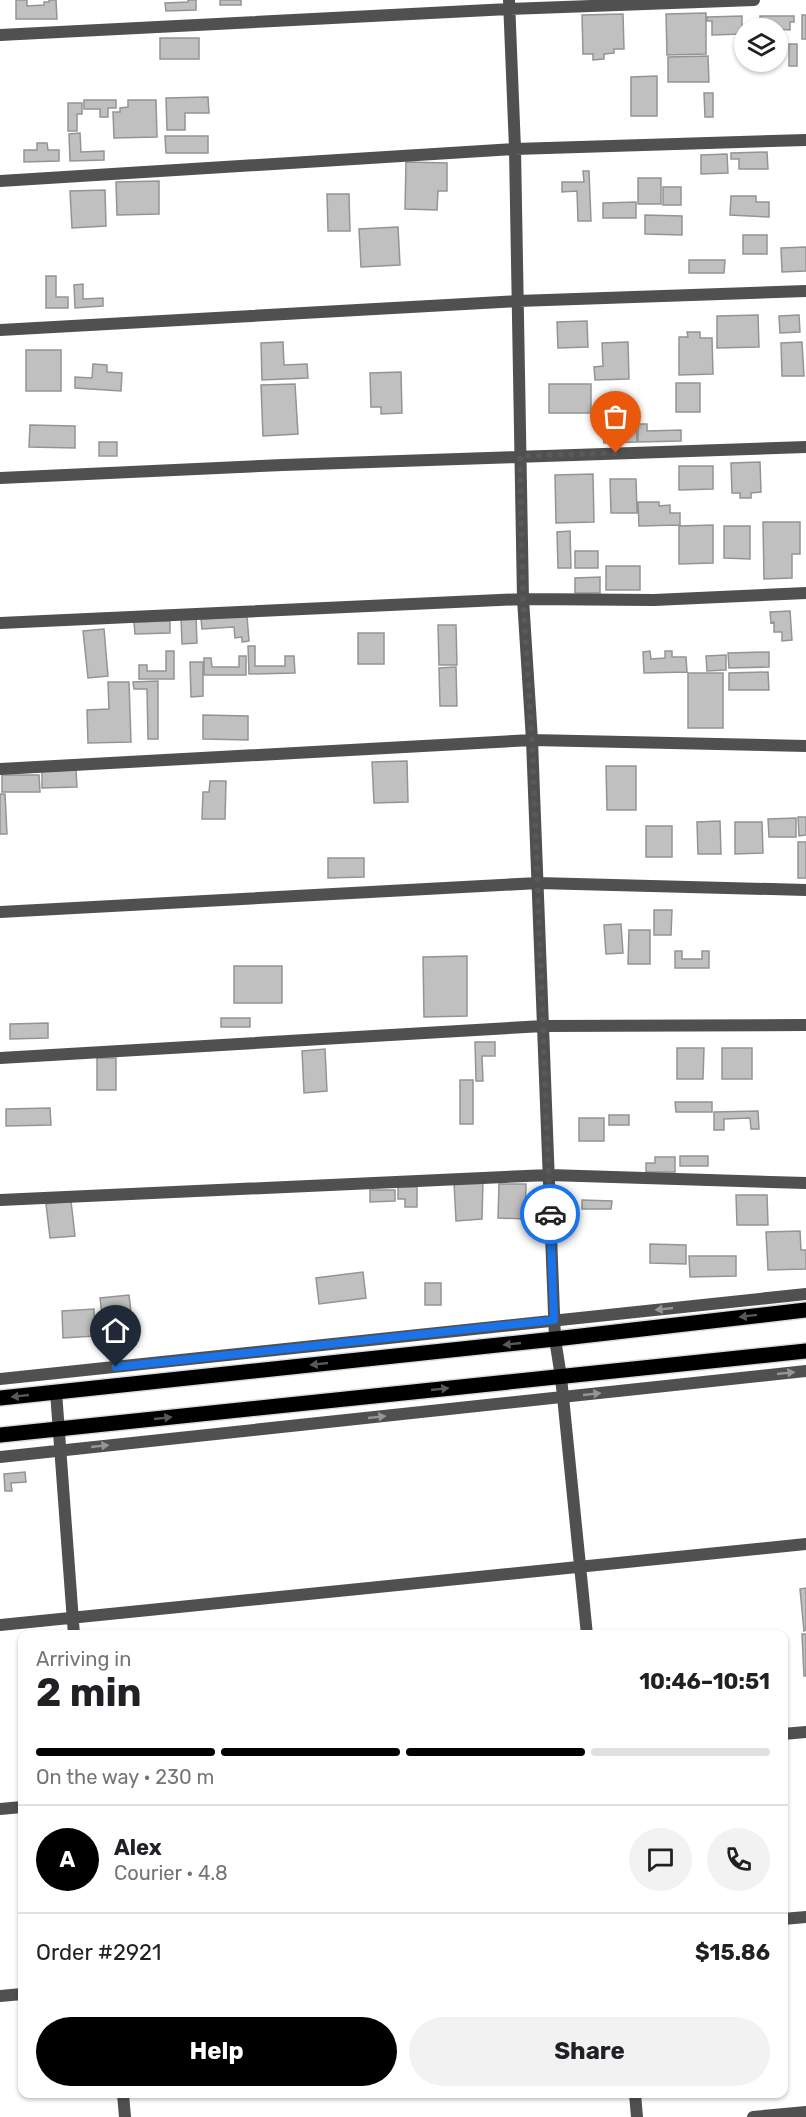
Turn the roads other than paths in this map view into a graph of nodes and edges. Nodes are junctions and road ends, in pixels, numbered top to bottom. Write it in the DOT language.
graph roads {
  1 [pos="754,0"];
  2 [pos="509,5"];
  3 [pos="0,34"];
  4 [pos="806,140"];
  5 [pos="515,149"];
  6 [pos="0,181"];
  7 [pos="806,291"];
  8 [pos="518,301"];
  9 [pos="0,330"];
  10 [pos="806,447"];
  11 [pos="520,456"];
  12 [pos="0,478"];
  13 [pos="806,593"];
  14 [pos="523,599"];
  15 [pos="0,623"];
  16 [pos="532,740"];
  17 [pos="806,746"];
  18 [pos="0,769"];
  19 [pos="538,883"];
  20 [pos="806,890"];
  21 [pos="0,912"];
  22 [pos="543,1026"];
  23 [pos="806,1026"];
  24 [pos="0,1058"];
  25 [pos="549,1175"];
  26 [pos="806,1183"];
  27 [pos="0,1200"];
  28 [pos="806,1294"];
  29 [pos="806,1310"];
  30 [pos="554,1320"];
  31 [pos="555,1339"];
  32 [pos="806,1351"];
  33 [pos="806,1371"];
  34 [pos="561,1377"];
  35 [pos="0,1379"];
  36 [pos="56,1392"];
  37 [pos="563,1397"];
  38 [pos="0,1398"];
  39 [pos="59,1429"];
  40 [pos="0,1435"];
  41 [pos="62,1450"];
  42 [pos="0,1457"];
  43 [pos="806,1544"];
  44 [pos="579,1567"];
  45 [pos="72,1618"];
  46 [pos="0,1625"];
  47 [pos="73,1630"];
  48 [pos="586,1630"];
  49 [pos="806,1732"];
  50 [pos="788,1734"];
  51 [pos="18,1807"];
  52 [pos="0,1809"];
  53 [pos="806,1917"];
  54 [pos="788,1919"];
  55 [pos="18,1994"];
  56 [pos="0,1996"];
  57 [pos="123,2098"];
  58 [pos="635,2098"];
  59 [pos="806,2112"];
  60 [pos="125,2117"];
  61 [pos="637,2117"];
  62 [pos="753,2117"];
  1 -- 2 [label="street"];
  2 -- 3 [label="street"];
  2 -- 5 [label="street"];
  4 -- 5 [label="street"];
  5 -- 6 [label="street"];
  5 -- 8 [label="street"];
  7 -- 8 [label="street"];
  8 -- 9 [label="street"];
  8 -- 11 [label="street"];
  10 -- 11 [label="street"];
  11 -- 12 [label="street"];
  11 -- 14 [label="street"];
  13 -- 14 [label="street"];
  14 -- 15 [label="street"];
  14 -- 16 [label="street"];
  16 -- 17 [label="street"];
  16 -- 18 [label="street"];
  16 -- 19 [label="street"];
  19 -- 20 [label="street"];
  19 -- 21 [label="street"];
  19 -- 22 [label="street"];
  22 -- 23 [label="street"];
  22 -- 24 [label="street"];
  22 -- 25 [label="street"];
  25 -- 26 [label="street"];
  25 -- 27 [label="street"];
  25 -- 30 [label="street"];
  28 -- 30 [label="street, one-way"];
  29 -- 31 [label="main road, one-way"];
  30 -- 31 [label="street"];
  30 -- 35 [label="street"];
  31 -- 34 [label="street"];
  31 -- 36 [label="main road, one-way"];
  32 -- 34 [label="main road"];
  37 -- 33 [label="street, one-way"];
  34 -- 37 [label="street"];
  39 -- 34 [label="main road, one-way"];
  36 -- 38 [label="main road, one-way"];
  36 -- 39 [label="street"];
  41 -- 37 [label="street, one-way"];
  37 -- 44 [label="street"];
  39 -- 40 [label="main road"];
  39 -- 41 [label="street"];
  41 -- 42 [label="street"];
  41 -- 45 [label="street"];
  43 -- 44 [label="street"];
  44 -- 45 [label="street"];
  44 -- 48 [label="street"];
  45 -- 46 [label="street"];
  45 -- 47 [label="street"];
  49 -- 50 [label="street"];
  51 -- 52 [label="street"];
  53 -- 54 [label="street"];
  55 -- 56 [label="street"];
  57 -- 60 [label="street"];
  58 -- 61 [label="street"];
  59 -- 62 [label="street"];
}
